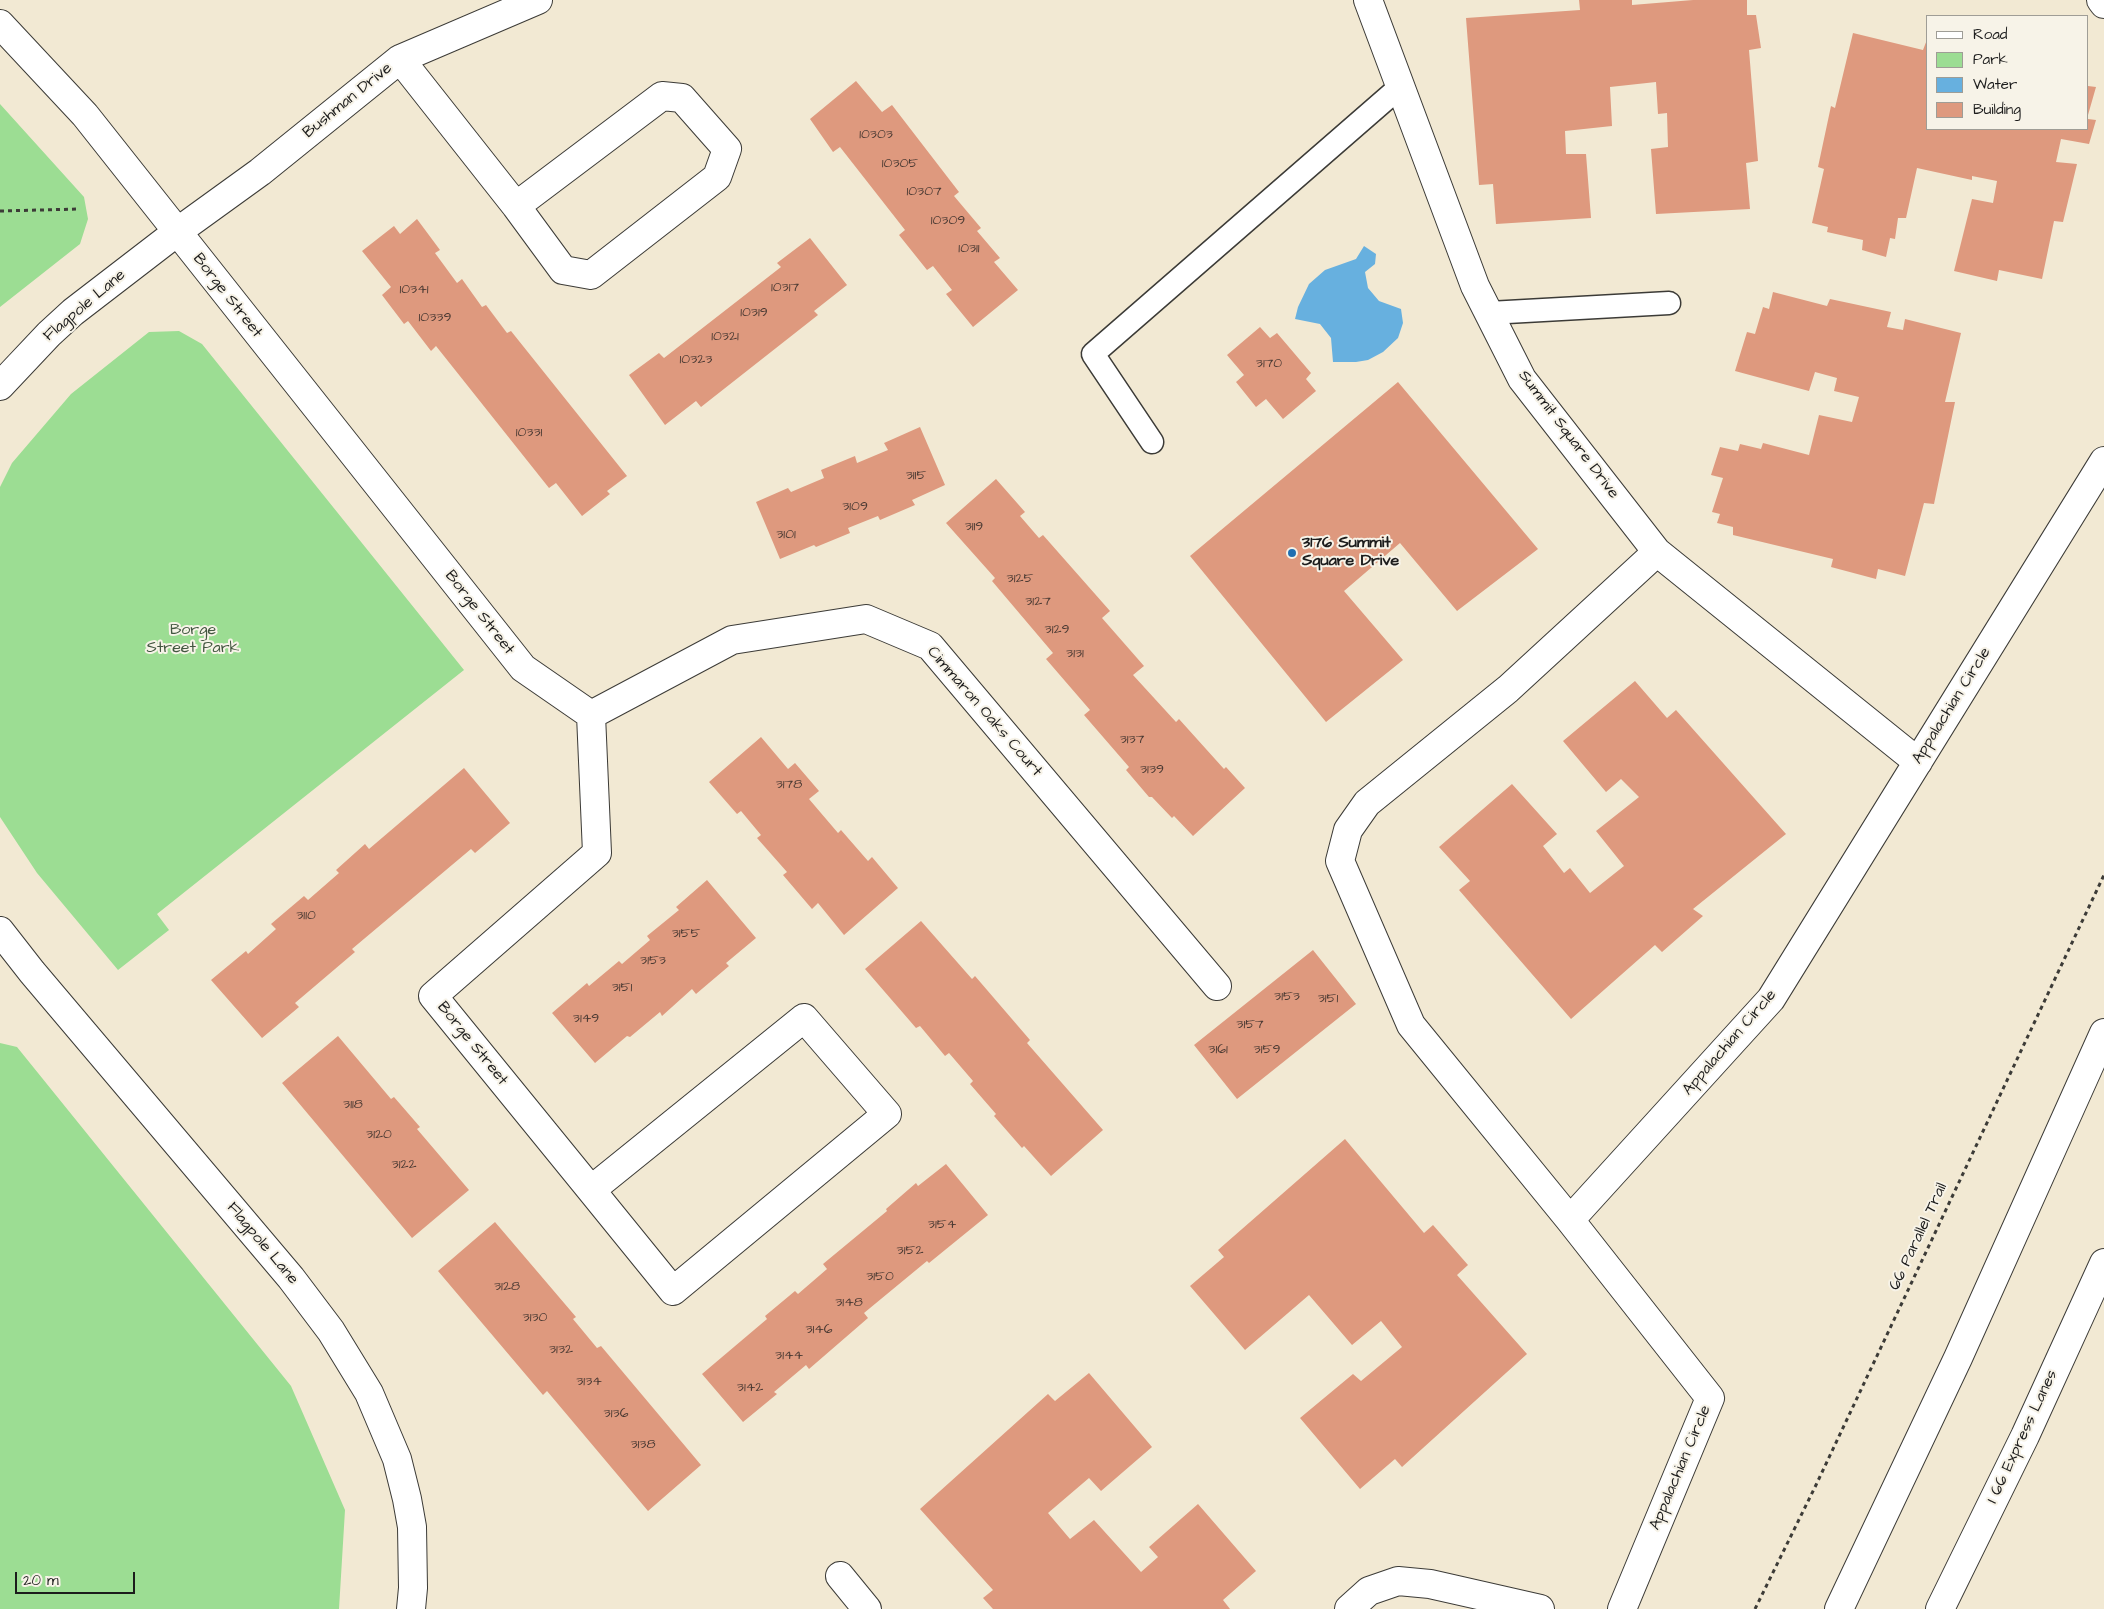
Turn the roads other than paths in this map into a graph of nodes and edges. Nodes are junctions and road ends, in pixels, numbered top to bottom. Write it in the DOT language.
graph roads {
  1 [pos="538,0"];
  2 [pos="1368,0"];
  3 [pos="2101,0"];
  4 [pos="2104,4"];
  5 [pos="0,24"];
  6 [pos="400,59"];
  7 [pos="1401,86"];
  8 [pos="516,206"];
  9 [pos="177,232"];
  10 [pos="1669,303"];
  11 [pos="1489,312"];
  12 [pos="0,386"];
  13 [pos="1152,442"];
  14 [pos="2104,461"];
  15 [pos="1657,552"];
  16 [pos="591,715"];
  17 [pos="1918,762"];
  18 [pos="0,931"];
  19 [pos="1216,986"];
  20 [pos="2104,1033"];
  21 [pos="591,1190"];
  22 [pos="1570,1220"];
  23 [pos="2104,1263"];
  24 [pos="840,1576"];
  25 [pos="411,1609"];
  26 [pos="867,1609"];
  27 [pos="1349,1609"];
  28 [pos="1540,1609"];
  29 [pos="1622,1609"];
  30 [pos="1838,1609"];
  31 [pos="1940,1609"];
  1 -- 6 [label="main road, Bushman Drive"];
  2 -- 7 [label="main road, Summit Square Drive"];
  3 -- 4 [label="main road"];
  5 -- 9 [label="main road, Borge Street"];
  6 -- 8 [label="main road"];
  6 -- 9 [label="main road, Bushman Drive"];
  7 -- 11 [label="main road, Summit Square Drive"];
  7 -- 13 [label="lane"];
  8 -- 8 [label="main road"];
  9 -- 12 [label="main road, Flagpole Lane"];
  9 -- 16 [label="main road, Borge Street"];
  10 -- 11 [label="lane"];
  11 -- 15 [label="main road, Summit Square Drive"];
  14 -- 17 [label="main road, Appalachian Circle"];
  15 -- 17 [label="main road, Summit Square Drive"];
  15 -- 22 [label="main road"];
  16 -- 19 [label="main road, Cimmaron Oaks Court"];
  16 -- 21 [label="main road, Borge Street"];
  17 -- 22 [label="main road, Appalachian Circle"];
  18 -- 25 [label="main road, Flagpole Lane"];
  20 -- 30 [label="main road"];
  21 -- 21 [label="main road, Borge Street"];
  22 -- 29 [label="main road, Appalachian Circle"];
  23 -- 31 [label="main road, I 66 Express Lanes"];
  24 -- 26 [label="main road"];
  27 -- 28 [label="main road"];
}
